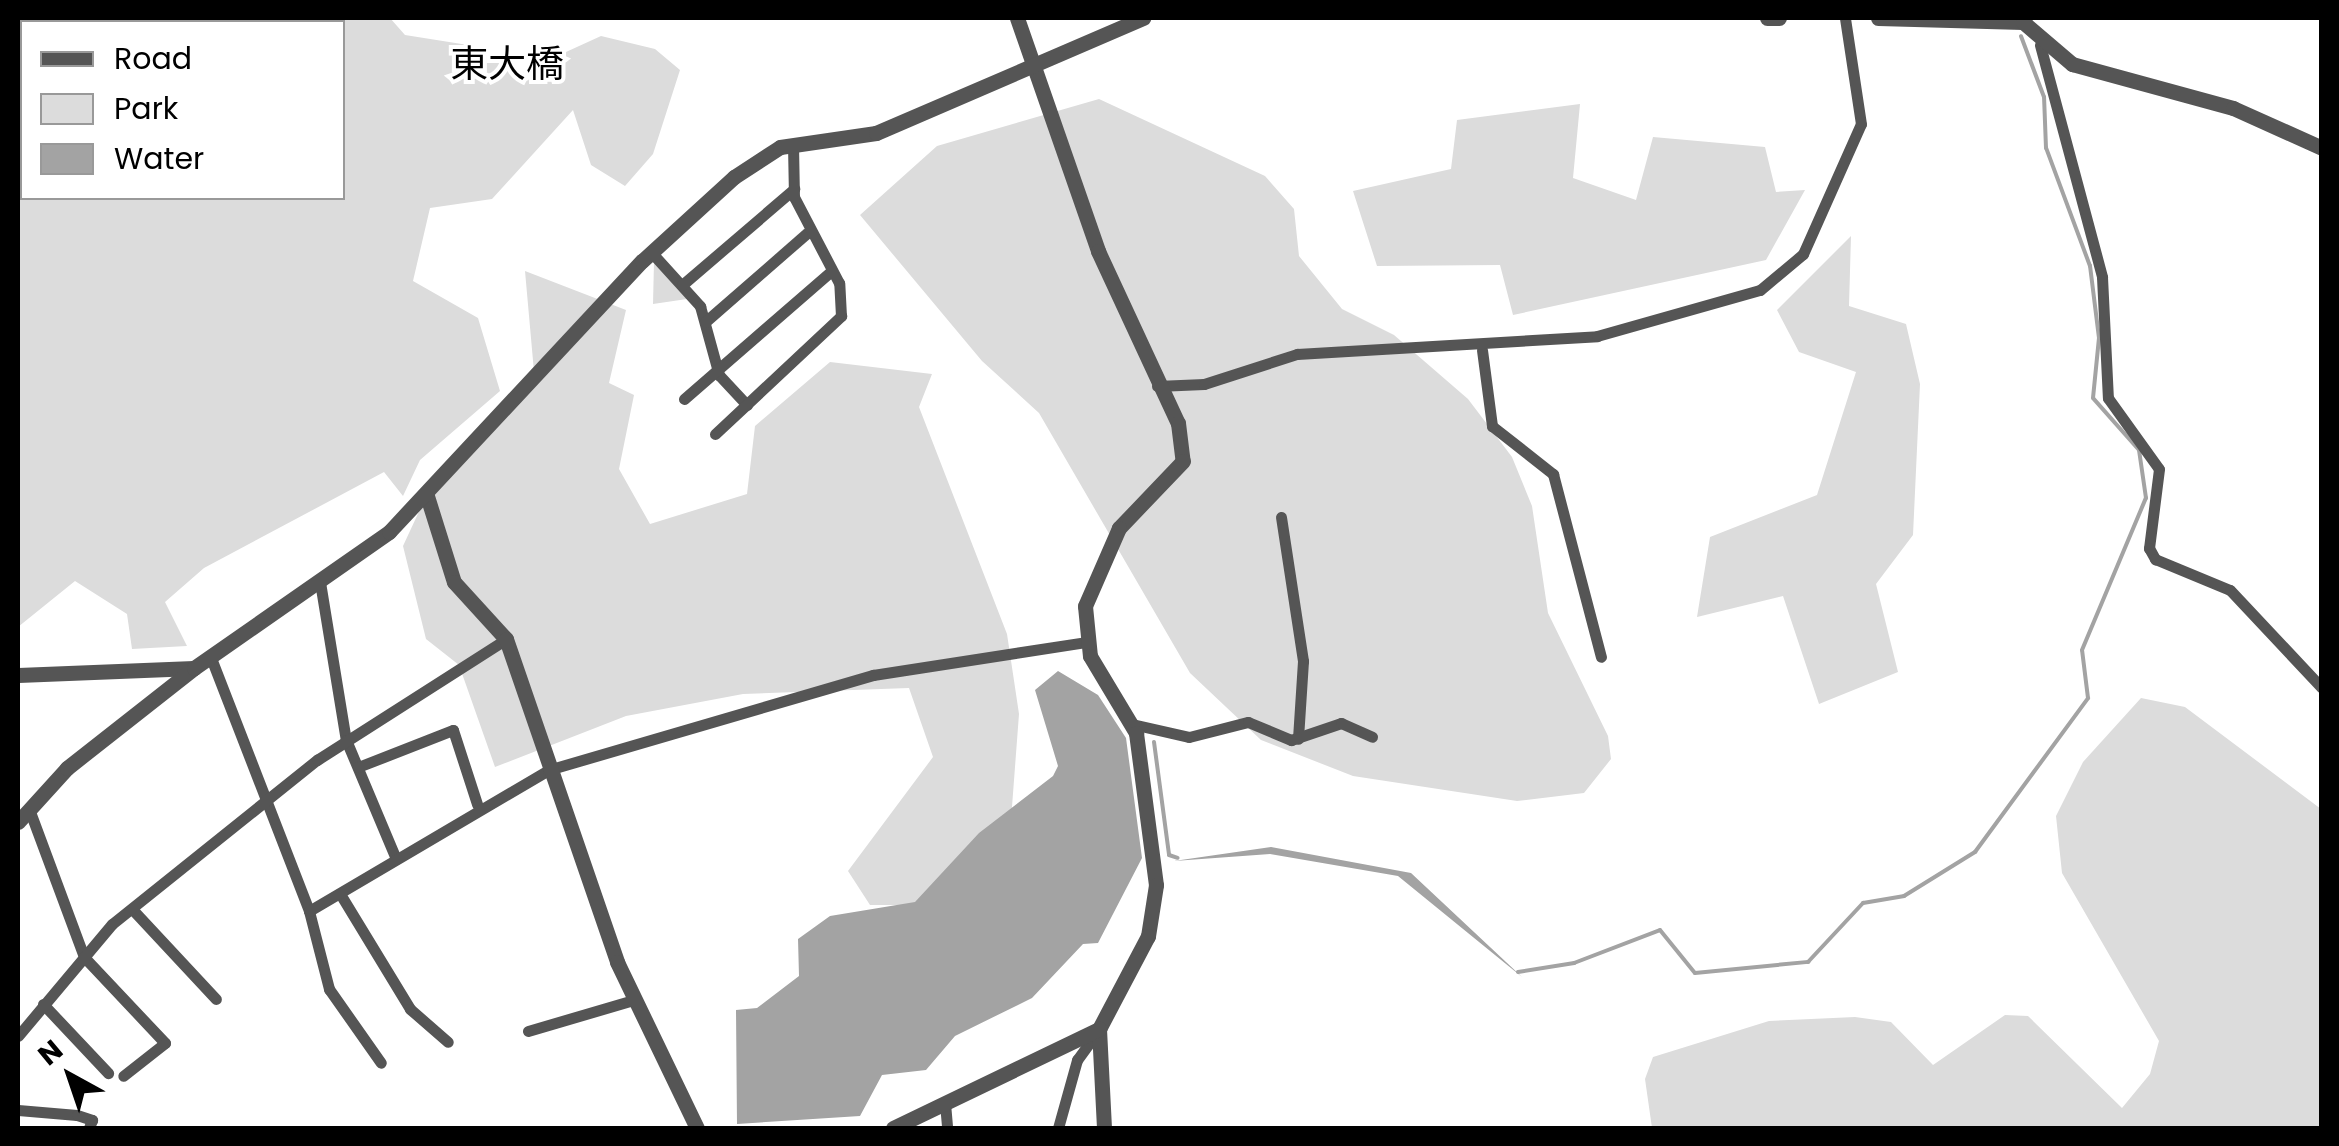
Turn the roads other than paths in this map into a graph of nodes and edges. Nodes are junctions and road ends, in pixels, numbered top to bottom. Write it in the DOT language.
graph roads {
  1 [pos="1017,18"];
  2 [pos="1143,18"];
  3 [pos="1767,18"];
  4 [pos="1779,18"];
  5 [pos="1844,18"];
  6 [pos="1878,18"];
  7 [pos="2024,20"];
  8 [pos="2040,45"];
  9 [pos="1030,66"];
  10 [pos="792,145"];
  11 [pos="2322,148"];
  12 [pos="794,189"];
  13 [pos="807,233"];
  14 [pos="652,253"];
  15 [pos="829,273"];
  16 [pos="682,285"];
  17 [pos="705,322"];
  18 [pos="1482,350"];
  19 [pos="718,369"];
  20 [pos="1157,386"];
  21 [pos="684,399"];
  22 [pos="747,405"];
  23 [pos="715,434"];
  24 [pos="427,496"];
  25 [pos="1280,517"];
  26 [pos="320,582"];
  27 [pos="506,639"];
  28 [pos="1085,642"];
  29 [pos="1602,656"];
  30 [pos="211,658"];
  31 [pos="194,668"];
  32 [pos="18,675"];
  33 [pos="2322,688"];
  34 [pos="1132,724"];
  35 [pos="1372,737"];
  36 [pos="1298,739"];
  37 [pos="346,740"];
  38 [pos="358,767"];
  39 [pos="548,770"];
  40 [pos="264,801"];
  41 [pos="477,804"];
  42 [pos="23,816"];
  43 [pos="396,859"];
  44 [pos="342,898"];
  45 [pos="132,909"];
  46 [pos="309,911"];
  47 [pos="84,957"];
  48 [pos="216,1000"];
  49 [pos="633,1000"];
  50 [pos="42,1004"];
  51 [pos="1099,1029"];
  52 [pos="528,1031"];
  53 [pos="18,1036"];
  54 [pos="448,1042"];
  55 [pos="381,1063"];
  56 [pos="108,1073"];
  57 [pos="123,1076"];
  58 [pos="945,1103"];
  59 [pos="24,1111"];
  60 [pos="24,1128"];
  61 [pos="89,1128"];
  62 [pos="697,1128"];
  63 [pos="892,1128"];
  64 [pos="947,1128"];
  65 [pos="1058,1128"];
  66 [pos="1104,1128"];
  1 -- 9 [label="street"];
  2 -- 9 [label="street"];
  3 -- 4 [label="street"];
  5 -- 18 [label="street"];
  6 -- 7 [label="street"];
  7 -- 8 [label="street"];
  8 -- 11 [label="street"];
  8 -- 33 [label="street"];
  9 -- 10 [label="street"];
  9 -- 20 [label="street"];
  10 -- 12 [label="street"];
  10 -- 14 [label="street"];
  12 -- 13 [label="street"];
  12 -- 16 [label="street"];
  13 -- 15 [label="street"];
  13 -- 17 [label="street"];
  14 -- 16 [label="street"];
  14 -- 24 [label="street"];
  15 -- 19 [label="street"];
  15 -- 22 [label="street"];
  16 -- 17 [label="street"];
  17 -- 19 [label="street"];
  18 -- 20 [label="street"];
  18 -- 29 [label="street"];
  19 -- 21 [label="street"];
  19 -- 22 [label="street"];
  20 -- 28 [label="street"];
  22 -- 23 [label="street"];
  24 -- 26 [label="street"];
  24 -- 27 [label="street"];
  25 -- 36 [label="street"];
  26 -- 30 [label="street"];
  26 -- 37 [label="street"];
  27 -- 37 [label="street"];
  27 -- 39 [label="street"];
  28 -- 34 [label="street"];
  28 -- 39 [label="street"];
  30 -- 31 [label="street"];
  30 -- 40 [label="street"];
  31 -- 32 [label="street"];
  31 -- 42 [label="street"];
  34 -- 36 [label="street"];
  34 -- 51 [label="street"];
  35 -- 36 [label="street"];
  37 -- 38 [label="street"];
  37 -- 40 [label="street"];
  38 -- 41 [label="street"];
  38 -- 43 [label="street"];
  39 -- 41 [label="street"];
  39 -- 49 [label="street"];
  40 -- 45 [label="street"];
  40 -- 46 [label="street"];
  41 -- 43 [label="street"];
  42 -- 47 [label="street"];
  43 -- 44 [label="street"];
  44 -- 46 [label="street"];
  44 -- 54 [label="street"];
  45 -- 47 [label="street"];
  45 -- 48 [label="street"];
  46 -- 55 [label="street"];
  47 -- 50 [label="street"];
  47 -- 57 [label="street"];
  49 -- 52 [label="street"];
  49 -- 62 [label="street"];
  50 -- 53 [label="street"];
  50 -- 56 [label="street"];
  51 -- 58 [label="street"];
  51 -- 65 [label="street"];
  51 -- 66 [label="street"];
  58 -- 63 [label="street"];
  58 -- 64 [label="street"];
  59 -- 60 [label="street"];
  59 -- 61 [label="street"];
}
